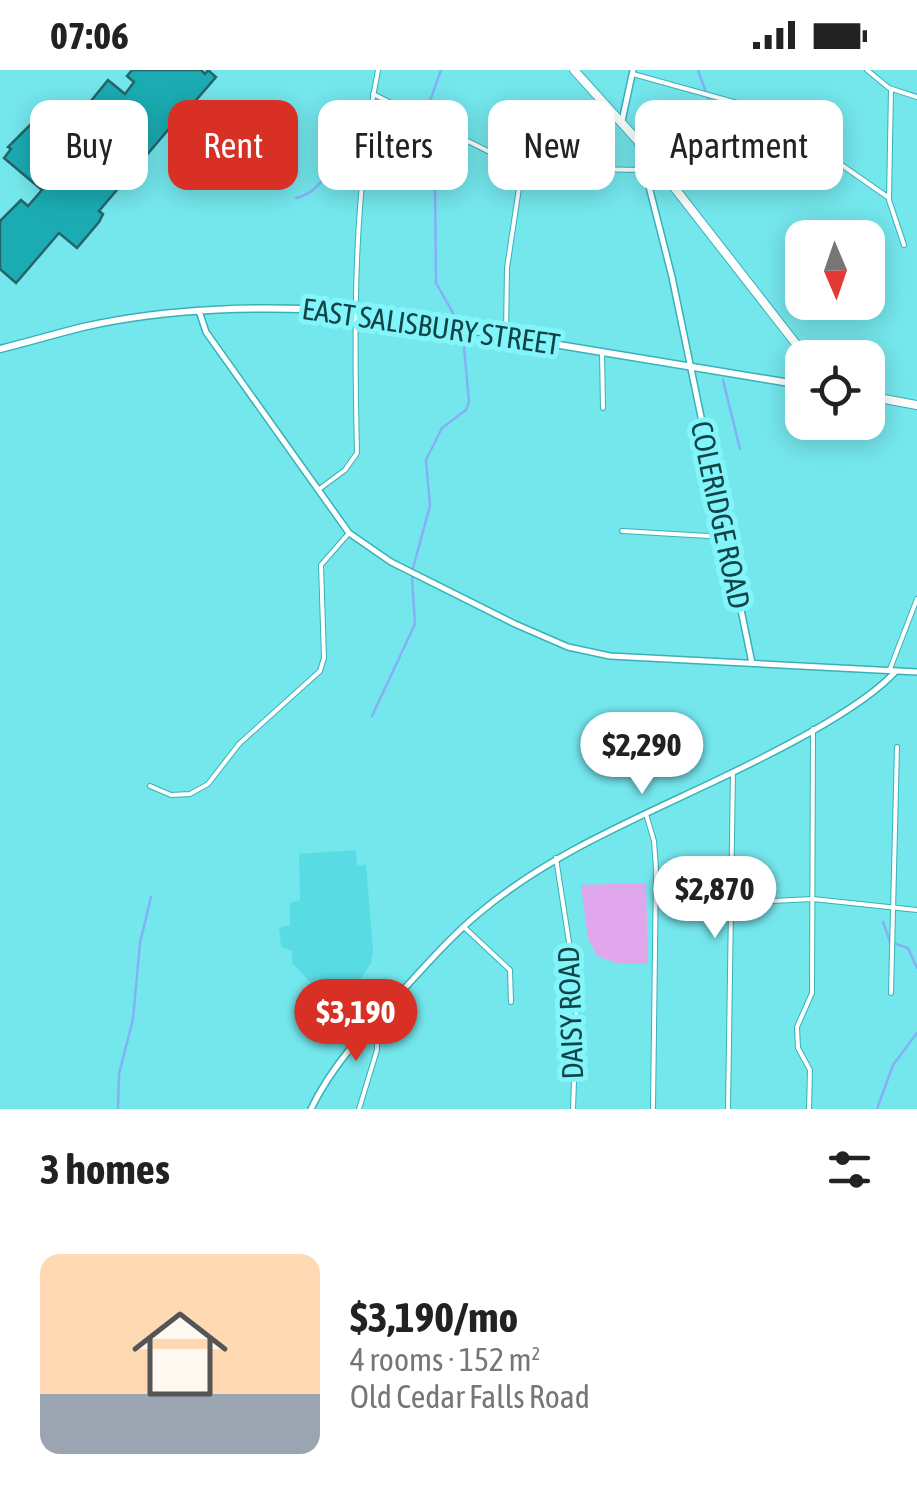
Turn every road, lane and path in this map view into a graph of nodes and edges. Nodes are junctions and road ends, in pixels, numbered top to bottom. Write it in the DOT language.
graph roads {
  1 [pos="378,70"];
  2 [pos="574,70"];
  3 [pos="867,70"];
  4 [pos="633,72"];
  5 [pos="891,89"];
  6 [pos="373,94"];
  7 [pos="917,97"];
  8 [pos="621,122"];
  9 [pos="635,138"];
  10 [pos="488,151"];
  11 [pos="519,190"];
  12 [pos="649,190"];
  13 [pos="676,190"];
  14 [pos="889,198"];
  15 [pos="904,245"];
  16 [pos="199,311"];
  17 [pos="354,311"];
  18 [pos="506,335"];
  19 [pos="793,340"];
  20 [pos="0,349"];
  21 [pos="602,352"];
  22 [pos="688,367"];
  23 [pos="785,382"];
  24 [pos="885,399"];
  25 [pos="917,404"];
  26 [pos="602,408"];
  27 [pos="318,490"];
  28 [pos="622,531"];
  29 [pos="349,532"];
  30 [pos="726,537"];
  31 [pos="917,599"];
  32 [pos="752,663"];
  33 [pos="892,671"];
  34 [pos="917,672"];
  35 [pos="813,729"];
  36 [pos="897,747"];
  37 [pos="734,772"];
  38 [pos="150,786"];
  39 [pos="646,814"];
  40 [pos="556,858"];
  41 [pos="814,899"];
  42 [pos="732,903"];
  43 [pos="892,907"];
  44 [pos="917,910"];
  45 [pos="464,927"];
  46 [pos="891,993"];
  47 [pos="511,1002"];
  48 [pos="377,1018"];
  49 [pos="312,1109"];
  50 [pos="359,1109"];
  51 [pos="573,1109"];
  52 [pos="652,1109"];
  53 [pos="728,1109"];
  54 [pos="809,1109"];
  1 -- 6 [label="street"];
  2 -- 8 [label="main road"];
  3 -- 5 [label="street"];
  4 -- 8 [label="street"];
  4 -- 14 [label="street"];
  5 -- 7 [label="street"];
  5 -- 14 [label="street"];
  6 -- 10 [label="street"];
  6 -- 17 [label="street"];
  8 -- 9 [label="main road"];
  11 -- 18 [label="street"];
  12 -- 22 [label="street, COLERIDGE ROAD"];
  13 -- 19 [label="main road"];
  14 -- 15 [label="street"];
  16 -- 17 [label="main road, EAST SALISBURY STREET"];
  16 -- 20 [label="main road, EAST SALISBURY STREET"];
  16 -- 27 [label="street"];
  17 -- 18 [label="main road, EAST SALISBURY STREET"];
  17 -- 27 [label="street"];
  18 -- 21 [label="main road, EAST SALISBURY STREET"];
  21 -- 22 [label="main road, EAST SALISBURY STREET"];
  21 -- 26 [label="street"];
  22 -- 23 [label="main road, EAST SALISBURY STREET"];
  22 -- 30 [label="street, COLERIDGE ROAD"];
  24 -- 25 [label="main road"];
  27 -- 29 [label="street"];
  28 -- 30 [label="street"];
  29 -- 32 [label="street"];
  29 -- 38 [label="street"];
  30 -- 32 [label="street, COLERIDGE ROAD"];
  31 -- 33 [label="street"];
  32 -- 33 [label="street"];
  33 -- 34 [label="street"];
  33 -- 35 [label="street"];
  35 -- 37 [label="street"];
  35 -- 41 [label="street"];
  36 -- 43 [label="street"];
  37 -- 39 [label="street"];
  37 -- 42 [label="street"];
  39 -- 40 [label="street"];
  39 -- 52 [label="street"];
  40 -- 45 [label="street"];
  40 -- 51 [label="street, DAISY ROAD"];
  41 -- 42 [label="street"];
  41 -- 43 [label="street"];
  41 -- 54 [label="street"];
  42 -- 53 [label="street"];
  43 -- 44 [label="street"];
  43 -- 46 [label="street"];
  45 -- 47 [label="street"];
  45 -- 48 [label="street"];
  48 -- 49 [label="street"];
  48 -- 50 [label="street"];
}
